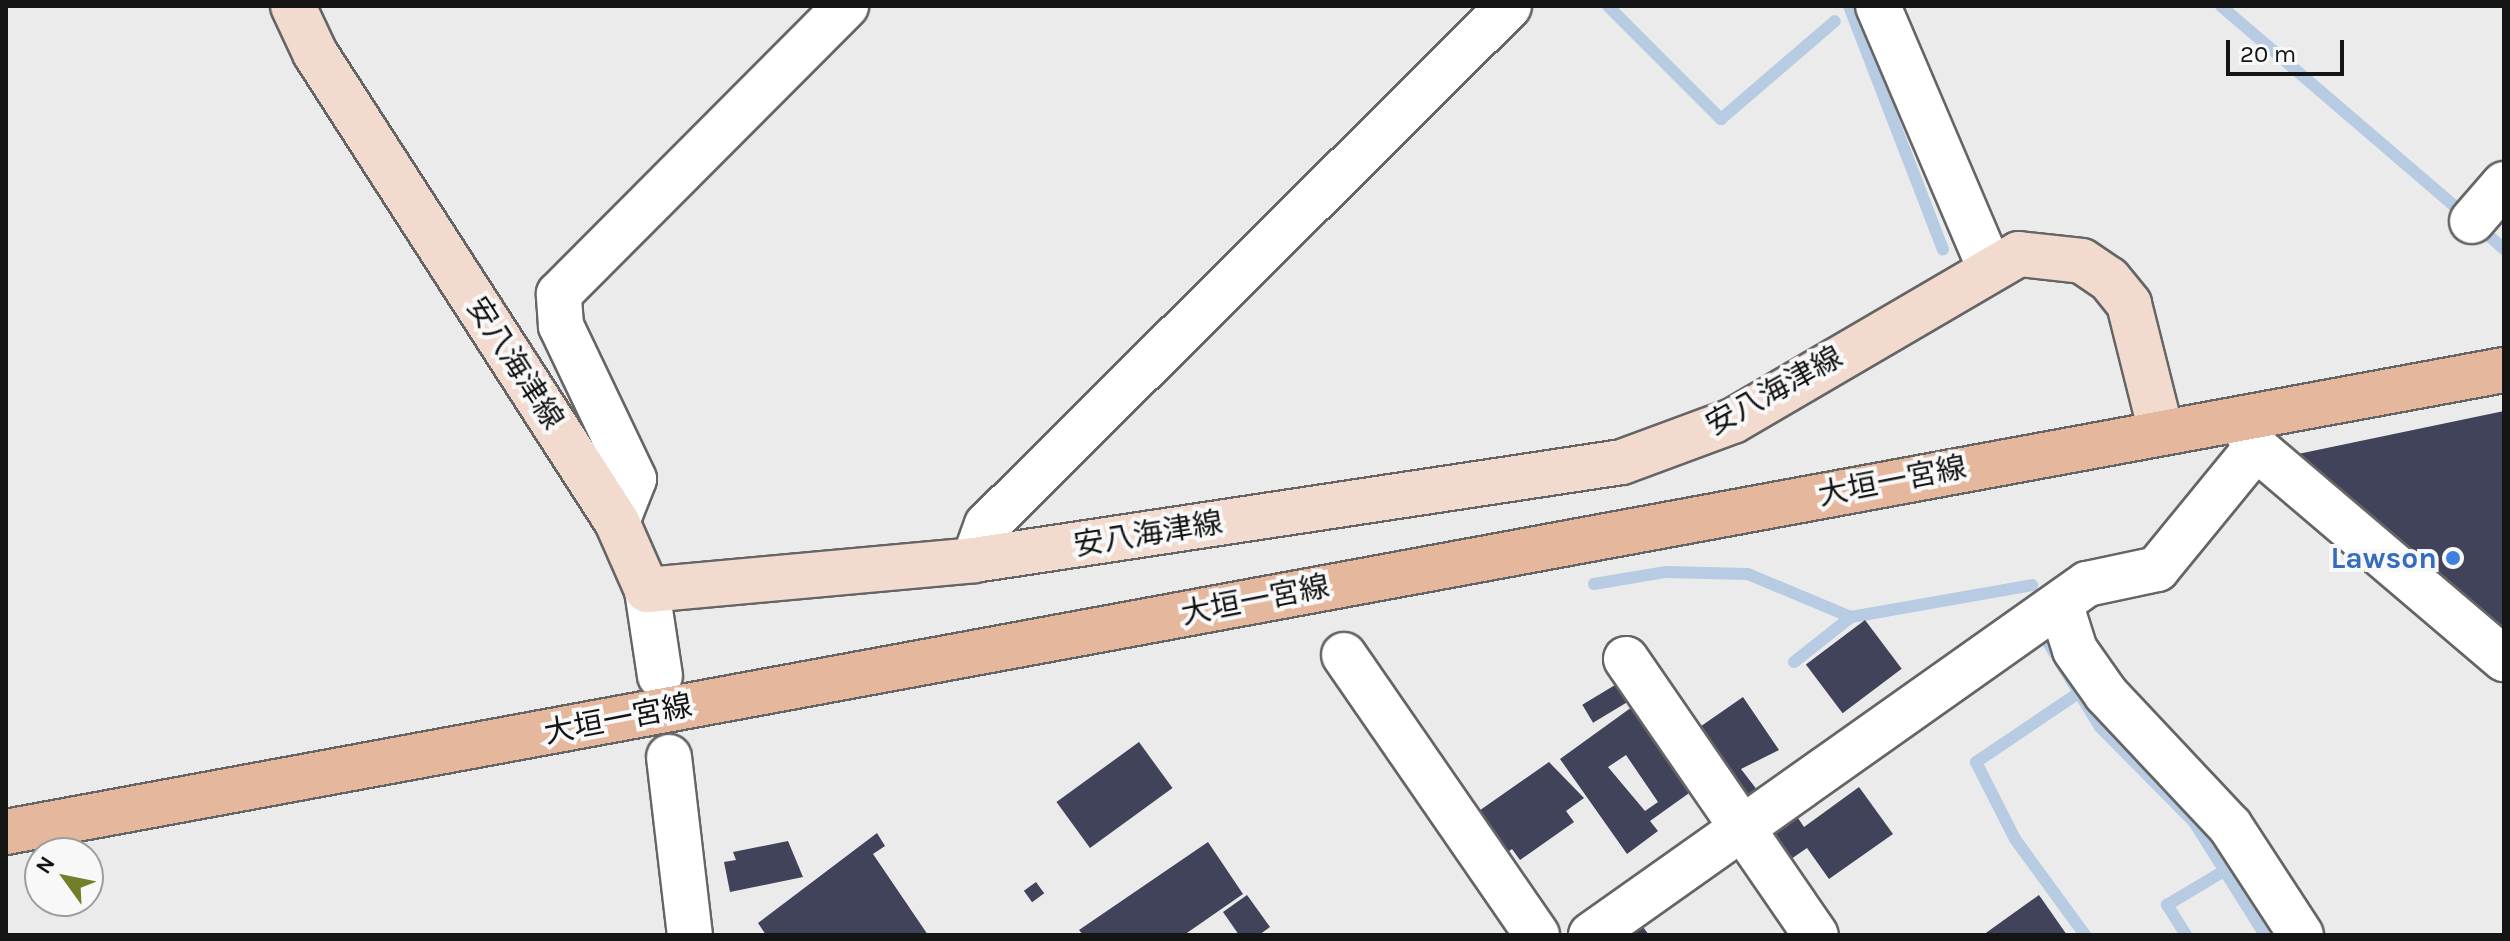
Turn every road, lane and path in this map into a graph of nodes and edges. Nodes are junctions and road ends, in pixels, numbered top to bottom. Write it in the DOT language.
graph roads {
  1 [pos="293,6"];
  2 [pos="846,6"];
  3 [pos="1509,6"];
  4 [pos="1878,6"];
  5 [pos="2504,184"];
  6 [pos="2472,221"];
  7 [pos="1989,266"];
  8 [pos="2504,370"];
  9 [pos="2161,431"];
  10 [pos="2247,432"];
  11 [pos="617,522"];
  12 [pos="974,560"];
  13 [pos="647,590"];
  14 [pos="2061,606"];
  15 [pos="1344,655"];
  16 [pos="1626,659"];
  17 [pos="2504,659"];
  18 [pos="660,676"];
  19 [pos="669,757"];
  20 [pos="1744,829"];
  21 [pos="6,832"];
  22 [pos="695,927"];
  23 [pos="1537,935"];
  24 [pos="1591,935"];
  25 [pos="1816,935"];
  26 [pos="2301,935"];
  1 -- 11 [label="main road, 安八海津線"];
  2 -- 11 [label="street"];
  3 -- 12 [label="street"];
  4 -- 7 [label="street"];
  5 -- 6 [label="street"];
  7 -- 9 [label="main road, 安八海津線"];
  7 -- 12 [label="main road, 安八海津線"];
  8 -- 10 [label="main road, 大垣一宮線"];
  9 -- 10 [label="main road, 大垣一宮線"];
  9 -- 21 [label="main road, 大垣一宮線"];
  10 -- 14 [label="street"];
  10 -- 17 [label="street"];
  11 -- 13 [label="main road, 安八海津線"];
  12 -- 13 [label="main road, 安八海津線"];
  13 -- 18 [label="street"];
  14 -- 20 [label="street"];
  14 -- 26 [label="street"];
  15 -- 23 [label="street"];
  16 -- 20 [label="street"];
  19 -- 22 [label="street"];
  20 -- 24 [label="street"];
  20 -- 25 [label="street"];
}
